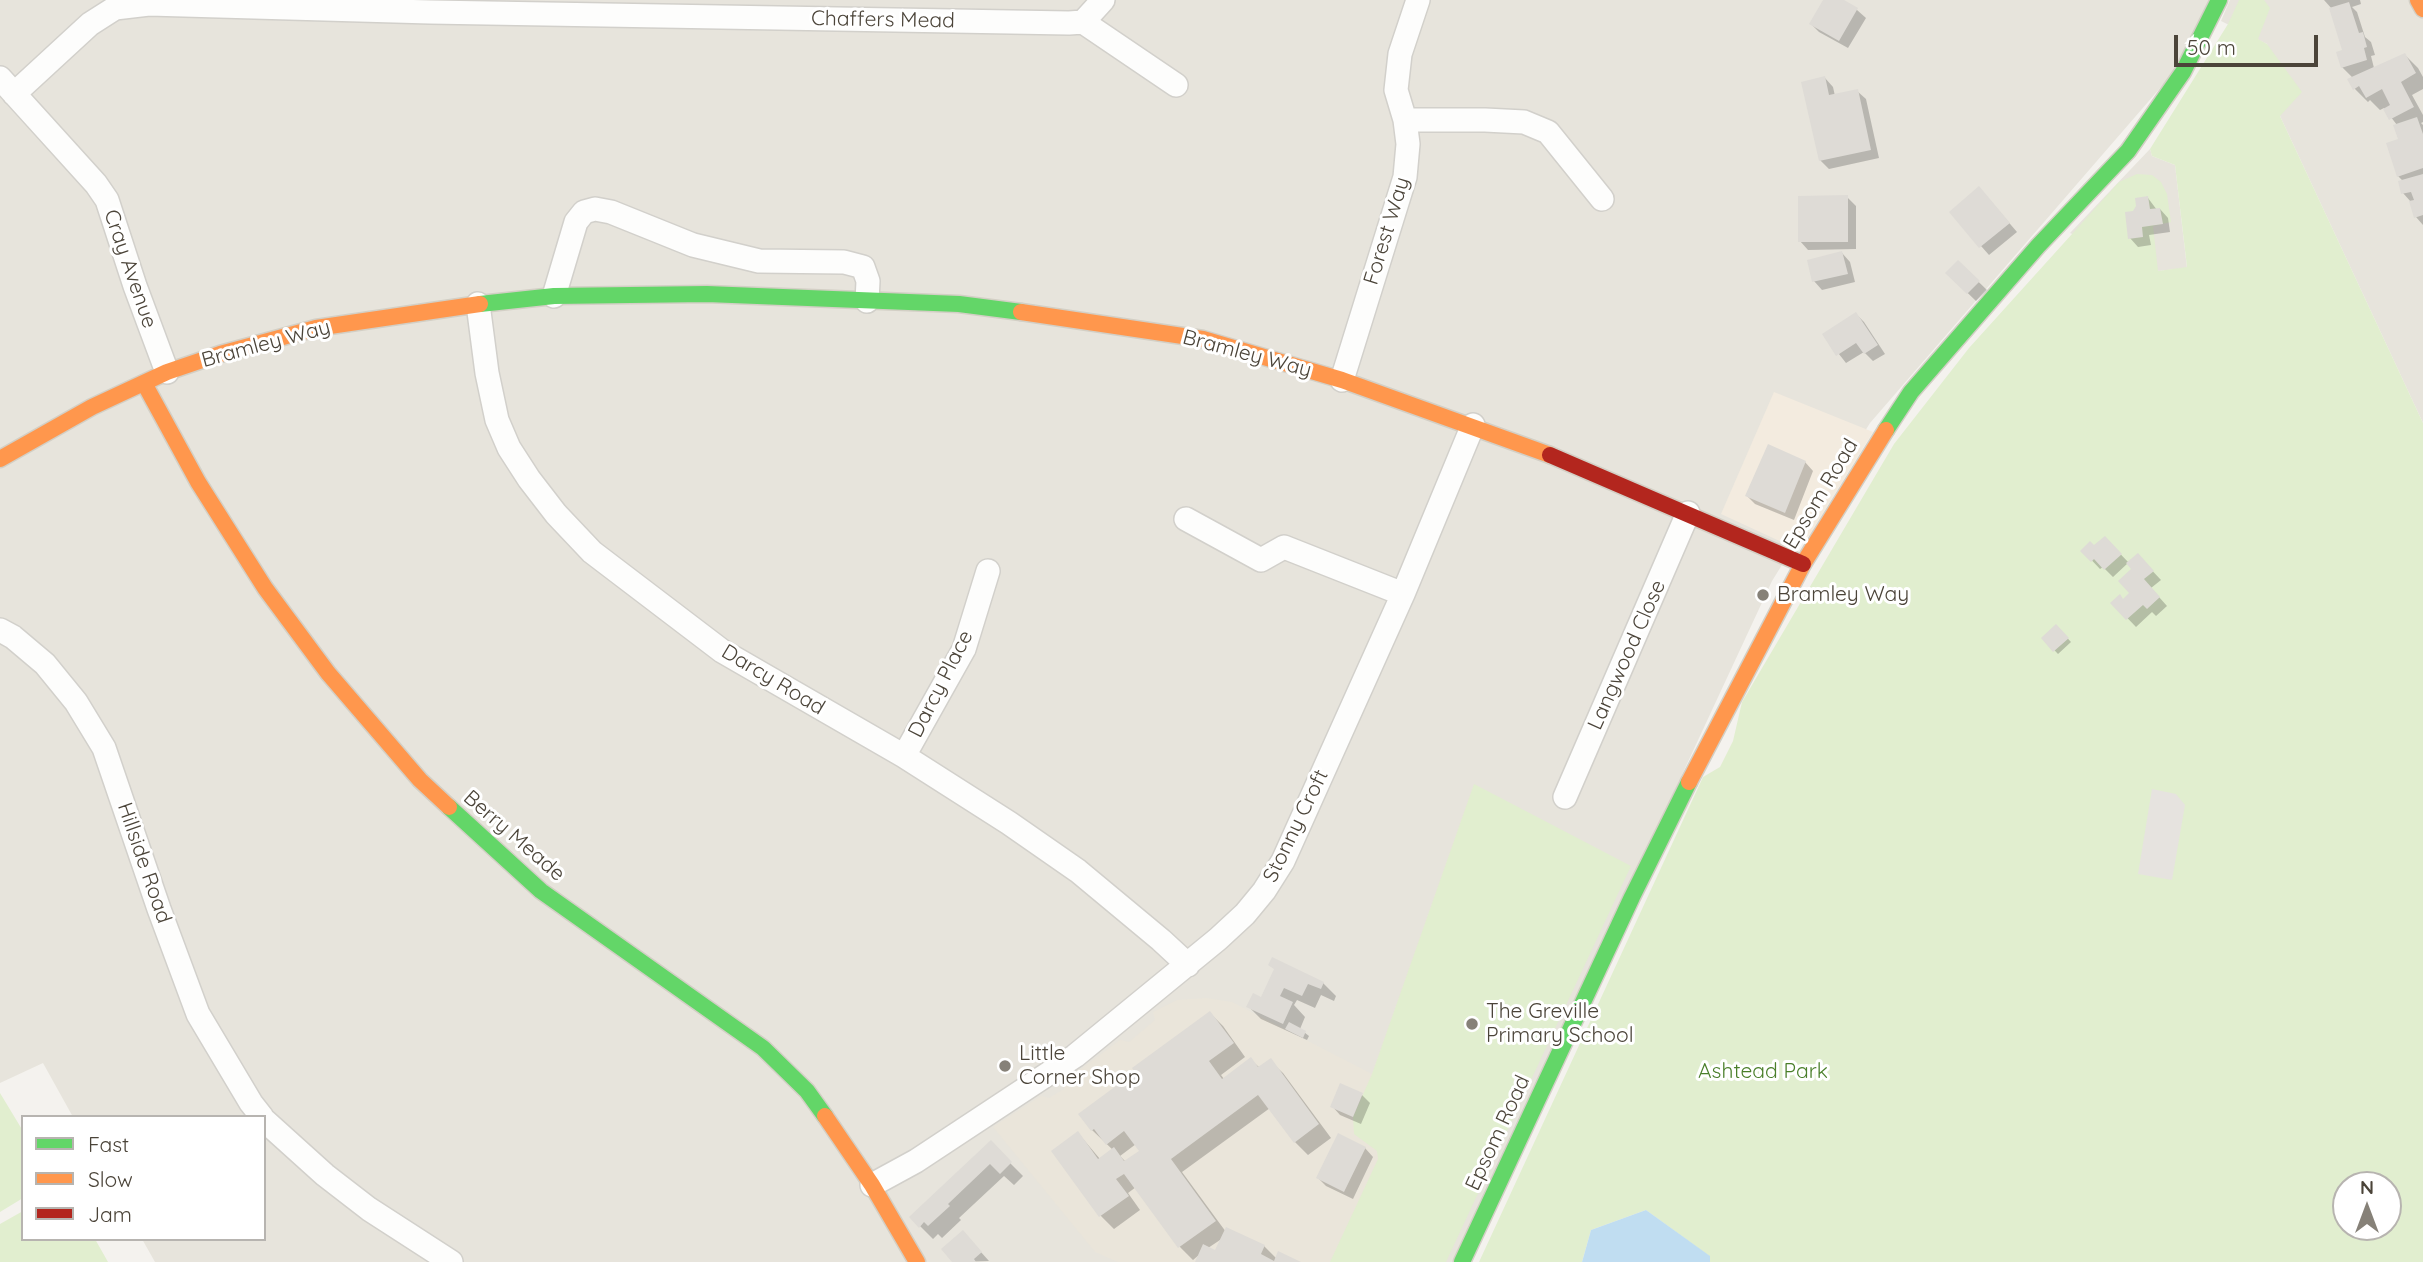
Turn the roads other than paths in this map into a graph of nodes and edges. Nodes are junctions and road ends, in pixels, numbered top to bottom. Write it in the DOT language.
graph roads {
  1 [pos="1103,0"];
  2 [pos="1418,0"];
  3 [pos="2219,0"];
  4 [pos="2418,0"];
  5 [pos="298,4"];
  6 [pos="2423,9"];
  7 [pos="1083,22"];
  8 [pos="1176,85"];
  9 [pos="7,86"];
  10 [pos="1405,120"];
  11 [pos="1602,199"];
  12 [pos="554,296"];
  13 [pos="867,301"];
  14 [pos="478,304"];
  15 [pos="167,372"];
  16 [pos="1342,380"];
  17 [pos="144,383"];
  18 [pos="1473,425"];
  19 [pos="0,459"];
  20 [pos="1688,513"];
  21 [pos="1186,519"];
  22 [pos="1803,564"];
  23 [pos="988,571"];
  24 [pos="1403,594"];
  25 [pos="0,630"];
  26 [pos="904,756"];
  27 [pos="1565,797"];
  28 [pos="1188,965"];
  29 [pos="261,1115"];
  30 [pos="266,1121"];
  31 [pos="872,1185"];
  32 [pos="452,1262"];
  33 [pos="917,1262"];
  34 [pos="1462,1262"];
  1 -- 7 [label="street"];
  2 -- 10 [label="street, Forest Way"];
  3 -- 22 [label="main road, Epsom Road"];
  4 -- 6 [label="main road"];
  5 -- 7 [label="street, Chaffers Mead"];
  5 -- 9 [label="street, Chaffers Mead"];
  7 -- 8 [label="street"];
  9 -- 15 [label="street, Cray Avenue"];
  10 -- 11 [label="street"];
  10 -- 16 [label="street, Forest Way"];
  12 -- 13 [label="main road, Bramley Way"];
  12 -- 13 [label="street"];
  12 -- 14 [label="main road, Bramley Way"];
  13 -- 16 [label="main road, Bramley Way"];
  14 -- 15 [label="main road, Bramley Way"];
  14 -- 26 [label="street, Darcy Road"];
  15 -- 17 [label="main road, Bramley Way"];
  16 -- 18 [label="main road, Bramley Way"];
  17 -- 19 [label="main road, Bramley Way"];
  17 -- 31 [label="main road, Berry Meade"];
  18 -- 20 [label="main road, Bramley Way"];
  18 -- 24 [label="street, Stonny Croft"];
  20 -- 22 [label="main road, Bramley Way"];
  20 -- 27 [label="street, Langwood Close"];
  21 -- 24 [label="street"];
  22 -- 34 [label="main road, Epsom Road"];
  23 -- 26 [label="street, Darcy Place"];
  24 -- 28 [label="street, Stonny Croft"];
  25 -- 29 [label="street, Hillside Road"];
  26 -- 28 [label="street, Darcy Road"];
  28 -- 31 [label="street, Stonny Croft"];
  30 -- 32 [label="street, Hillside Road"];
  31 -- 33 [label="main road, Berry Meade"];
}
